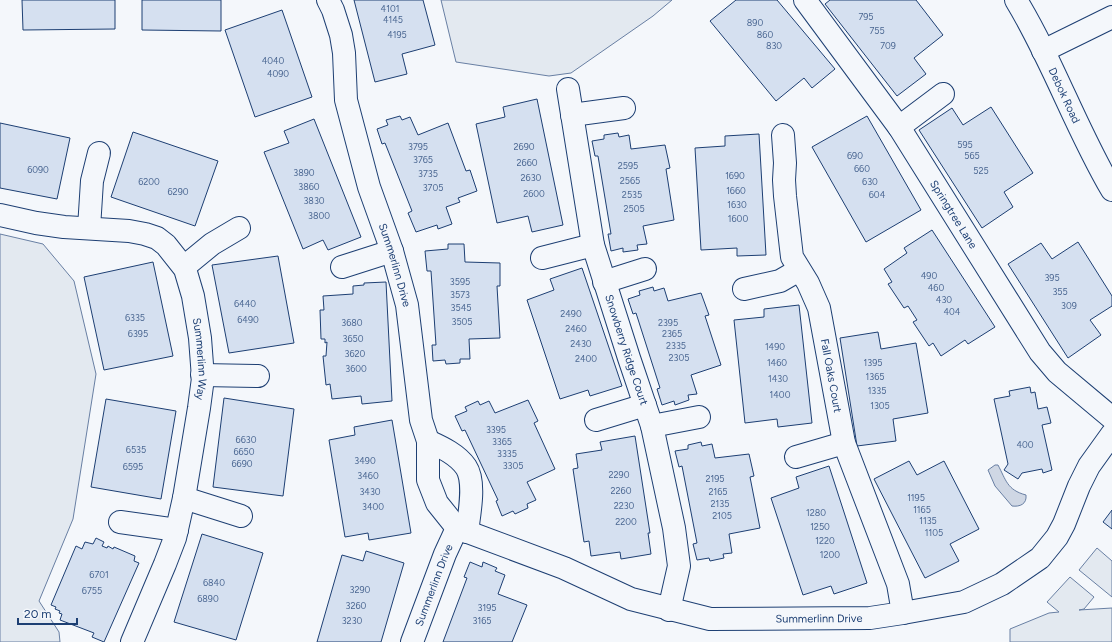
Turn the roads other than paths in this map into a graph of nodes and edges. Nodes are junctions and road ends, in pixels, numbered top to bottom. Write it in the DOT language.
graph roads {
  1 [pos="328,0"];
  2 [pos="1016,0"];
  3 [pos="807,1"];
  4 [pos="1112,17"];
  5 [pos="1043,51"];
  6 [pos="568,89"];
  7 [pos="943,94"];
  8 [pos="624,108"];
  9 [pos="572,115"];
  10 [pos="899,127"];
  11 [pos="783,135"];
  12 [pos="99,153"];
  13 [pos="1112,190"];
  14 [pos="0,215"];
  15 [pos="89,228"];
  16 [pos="240,228"];
  17 [pos="593,245"];
  18 [pos="392,251"];
  19 [pos="542,258"];
  20 [pos="184,267"];
  21 [pos="342,267"];
  22 [pos="645,269"];
  23 [pos="799,270"];
  24 [pos="604,282"];
  25 [pos="744,289"];
  26 [pos="202,375"];
  27 [pos="258,376"];
  28 [pos="645,405"];
  29 [pos="699,418"];
  30 [pos="1112,418"];
  31 [pos="596,420"];
  32 [pos="652,426"];
  33 [pos="1112,434"];
  34 [pos="428,441"];
  35 [pos="844,443"];
  36 [pos="796,457"];
  37 [pos="184,498"];
  38 [pos="241,516"];
  39 [pos="120,522"];
  40 [pos="177,530"];
  41 [pos="462,530"];
  42 [pos="669,610"];
  43 [pos="903,613"];
  44 [pos="132,642"];
  45 [pos="412,642"];
  1 -- 18 [label="street, Summerlinn Drive"];
  2 -- 5 [label="street, Debok Road"];
  3 -- 10 [label="street, Springtree Lane"];
  4 -- 5 [label="street"];
  5 -- 13 [label="street, Debok Road"];
  6 -- 9 [label="street, Snowberry Ridge Court"];
  7 -- 10 [label="street"];
  8 -- 9 [label="street"];
  9 -- 17 [label="street, Snowberry Ridge Court"];
  10 -- 30 [label="street, Springtree Lane"];
  11 -- 23 [label="street, Fall Oaks Court"];
  12 -- 15 [label="street"];
  14 -- 15 [label="street, Summerlinn Way"];
  15 -- 20 [label="street, Summerlinn Way"];
  16 -- 20 [label="street"];
  17 -- 19 [label="street"];
  17 -- 24 [label="street, Snowberry Ridge Court"];
  18 -- 21 [label="street"];
  18 -- 34 [label="street, Summerlinn Drive"];
  20 -- 26 [label="street, Summerlinn Way"];
  22 -- 24 [label="street"];
  23 -- 25 [label="street"];
  23 -- 35 [label="street, Fall Oaks Court"];
  24 -- 28 [label="street, Snowberry Ridge Court"];
  26 -- 27 [label="street"];
  26 -- 37 [label="street, Summerlinn Way"];
  28 -- 31 [label="street"];
  28 -- 32 [label="street, Snowberry Ridge Court"];
  29 -- 32 [label="street"];
  32 -- 42 [label="street, Snowberry Ridge Court"];
  33 -- 43 [label="street, Summerlinn Drive"];
  34 -- 41 [label="street, Summerlinn Drive"];
  34 -- 41 [label="street"];
  35 -- 36 [label="street"];
  35 -- 43 [label="street, Fall Oaks Court"];
  37 -- 38 [label="street"];
  37 -- 40 [label="street, Summerlinn Way"];
  39 -- 40 [label="street"];
  40 -- 44 [label="street, Summerlinn Way"];
  41 -- 42 [label="street, Summerlinn Drive"];
  41 -- 45 [label="street, Summerlinn Drive"];
  42 -- 43 [label="street, Summerlinn Drive"];
}
